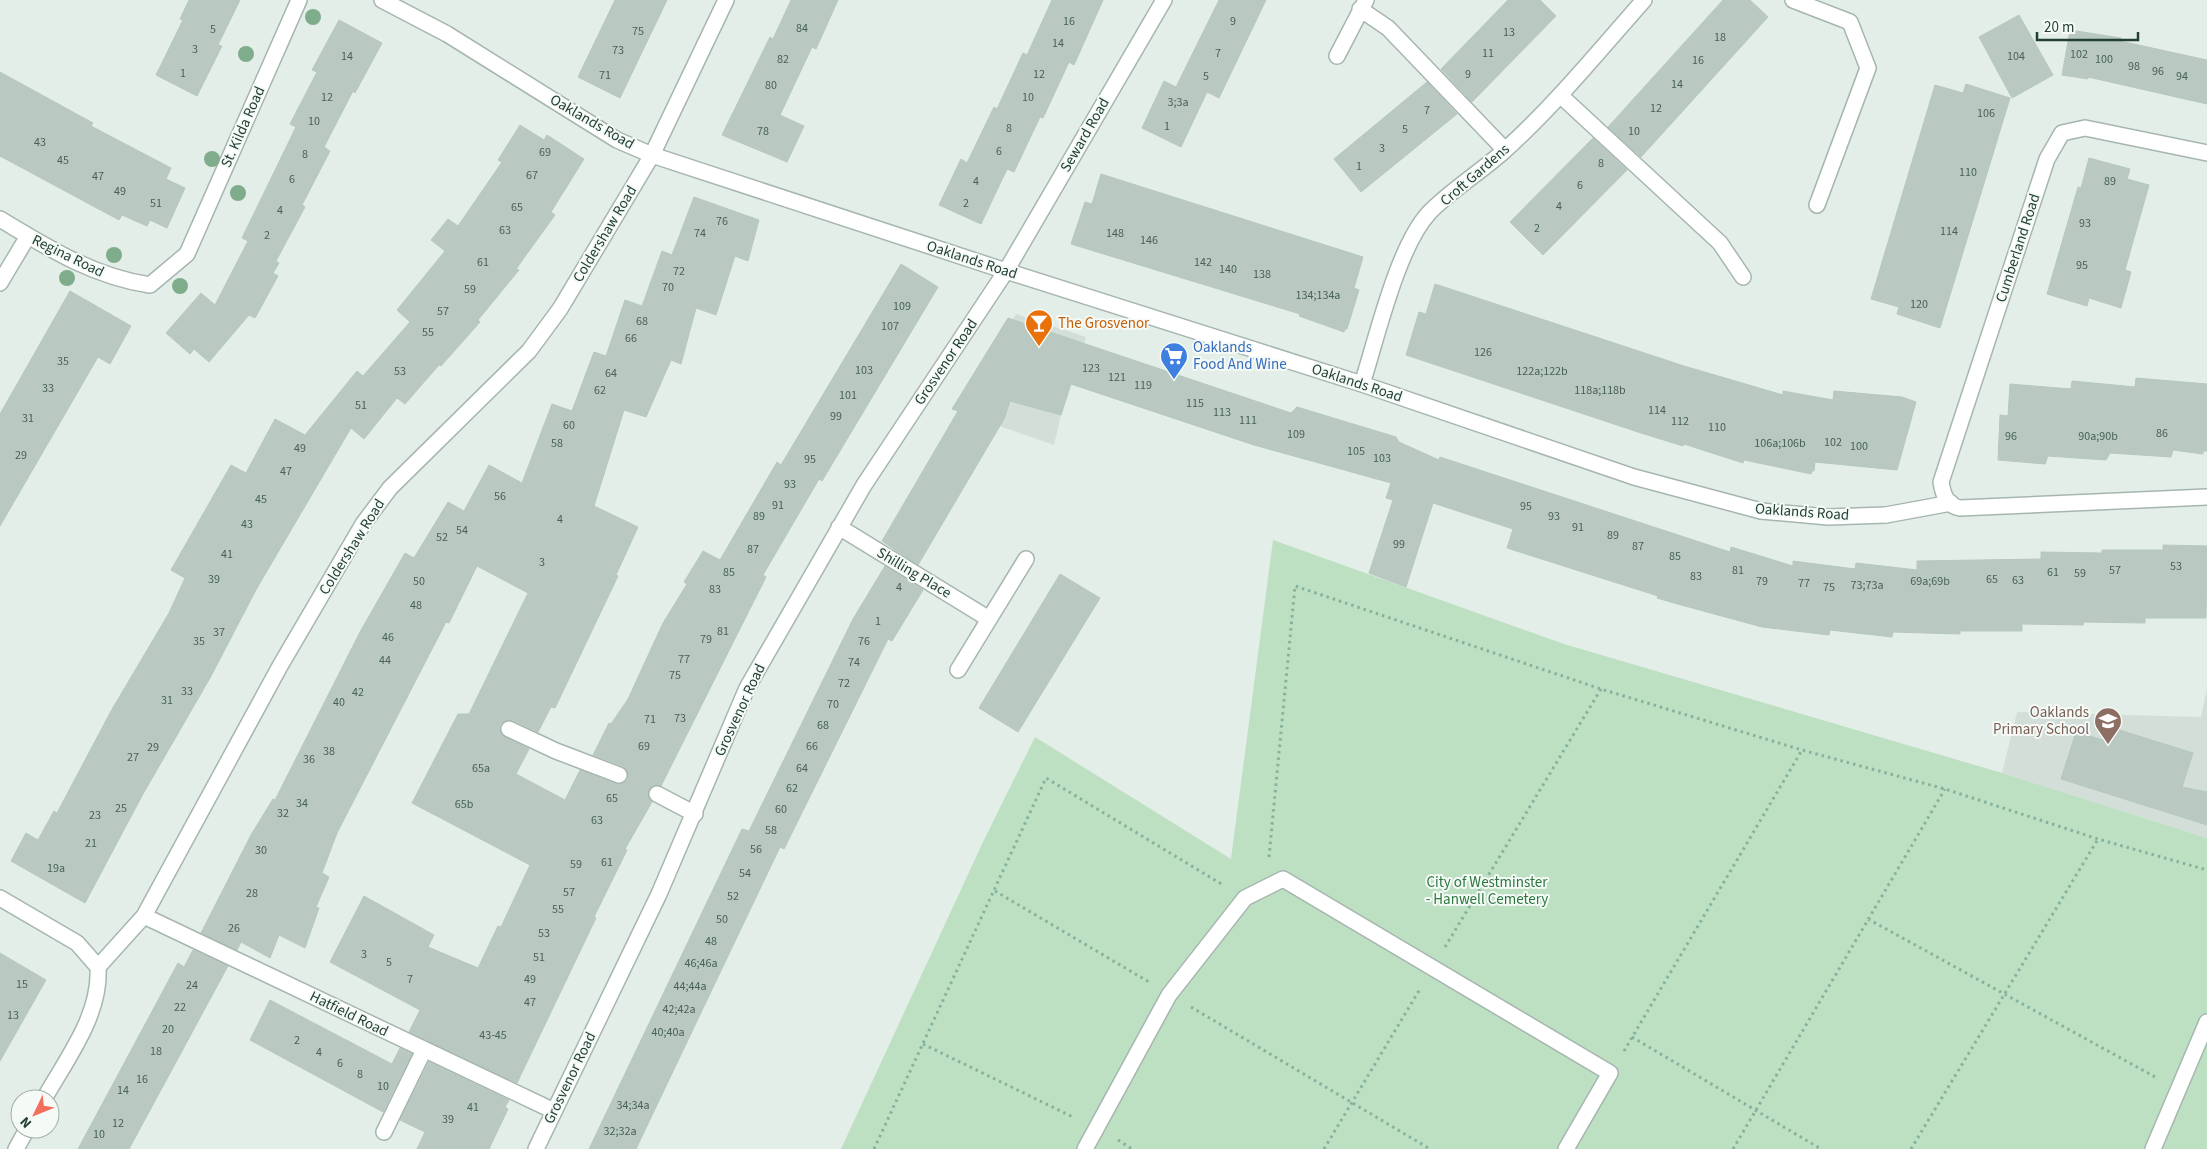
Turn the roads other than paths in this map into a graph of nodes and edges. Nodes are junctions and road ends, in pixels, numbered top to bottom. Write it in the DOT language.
graph roads {
  1 [pos="299,0"];
  2 [pos="382,0"];
  3 [pos="726,0"];
  4 [pos="1164,0"];
  5 [pos="1644,0"];
  6 [pos="1793,0"];
  7 [pos="1363,4"];
  8 [pos="1337,56"];
  9 [pos="1560,95"];
  10 [pos="1505,150"];
  11 [pos="2207,153"];
  12 [pos="652,155"];
  13 [pos="1817,205"];
  14 [pos="0,219"];
  15 [pos="28,236"];
  16 [pos="187,254"];
  17 [pos="1006,271"];
  18 [pos="1743,278"];
  19 [pos="0,283"];
  20 [pos="1362,384"];
  21 [pos="2207,496"];
  22 [pos="1951,503"];
  23 [pos="839,527"];
  24 [pos="1026,559"];
  25 [pos="989,619"];
  26 [pos="958,670"];
  27 [pos="510,729"];
  28 [pos="619,775"];
  29 [pos="656,794"];
  30 [pos="695,814"];
  31 [pos="0,898"];
  32 [pos="144,916"];
  33 [pos="98,967"];
  34 [pos="2207,1022"];
  35 [pos="424,1050"];
  36 [pos="50,1089"];
  37 [pos="554,1111"];
  38 [pos="384,1132"];
  39 [pos="536,1149"];
  40 [pos="1085,1149"];
  41 [pos="1566,1149"];
  42 [pos="2153,1149"];
  1 -- 16 [label="street, St. Kilda Road"];
  2 -- 12 [label="street, Oaklands Road"];
  3 -- 12 [label="street, Coldershaw Road"];
  4 -- 17 [label="street, Seward Road"];
  5 -- 9 [label="street, Croft Gardens"];
  6 -- 13 [label="street"];
  7 -- 8 [label="street"];
  7 -- 10 [label="street"];
  9 -- 10 [label="street, Croft Gardens"];
  9 -- 18 [label="street"];
  10 -- 20 [label="street, Croft Gardens"];
  11 -- 22 [label="street, Cumberland Road"];
  12 -- 17 [label="street, Oaklands Road"];
  12 -- 32 [label="street, Coldershaw Road"];
  14 -- 15 [label="street, Regina Road"];
  15 -- 16 [label="street, Regina Road"];
  15 -- 19 [label="street"];
  17 -- 20 [label="street, Oaklands Road"];
  17 -- 23 [label="street, Grosvenor Road"];
  20 -- 22 [label="street, Oaklands Road"];
  21 -- 22 [label="street, Oaklands Road"];
  23 -- 25 [label="street, Shilling Place"];
  23 -- 30 [label="street, Grosvenor Road"];
  24 -- 25 [label="street"];
  25 -- 26 [label="street"];
  27 -- 28 [label="street"];
  29 -- 30 [label="street"];
  30 -- 37 [label="street, Grosvenor Road"];
  31 -- 33 [label="street"];
  32 -- 33 [label="street, Coldershaw Road"];
  32 -- 35 [label="street, Hatfield Road"];
  33 -- 36 [label="street"];
  34 -- 42 [label="street"];
  35 -- 37 [label="street, Hatfield Road"];
  35 -- 38 [label="street"];
  37 -- 39 [label="street, Grosvenor Road"];
  40 -- 41 [label="street"];
}
